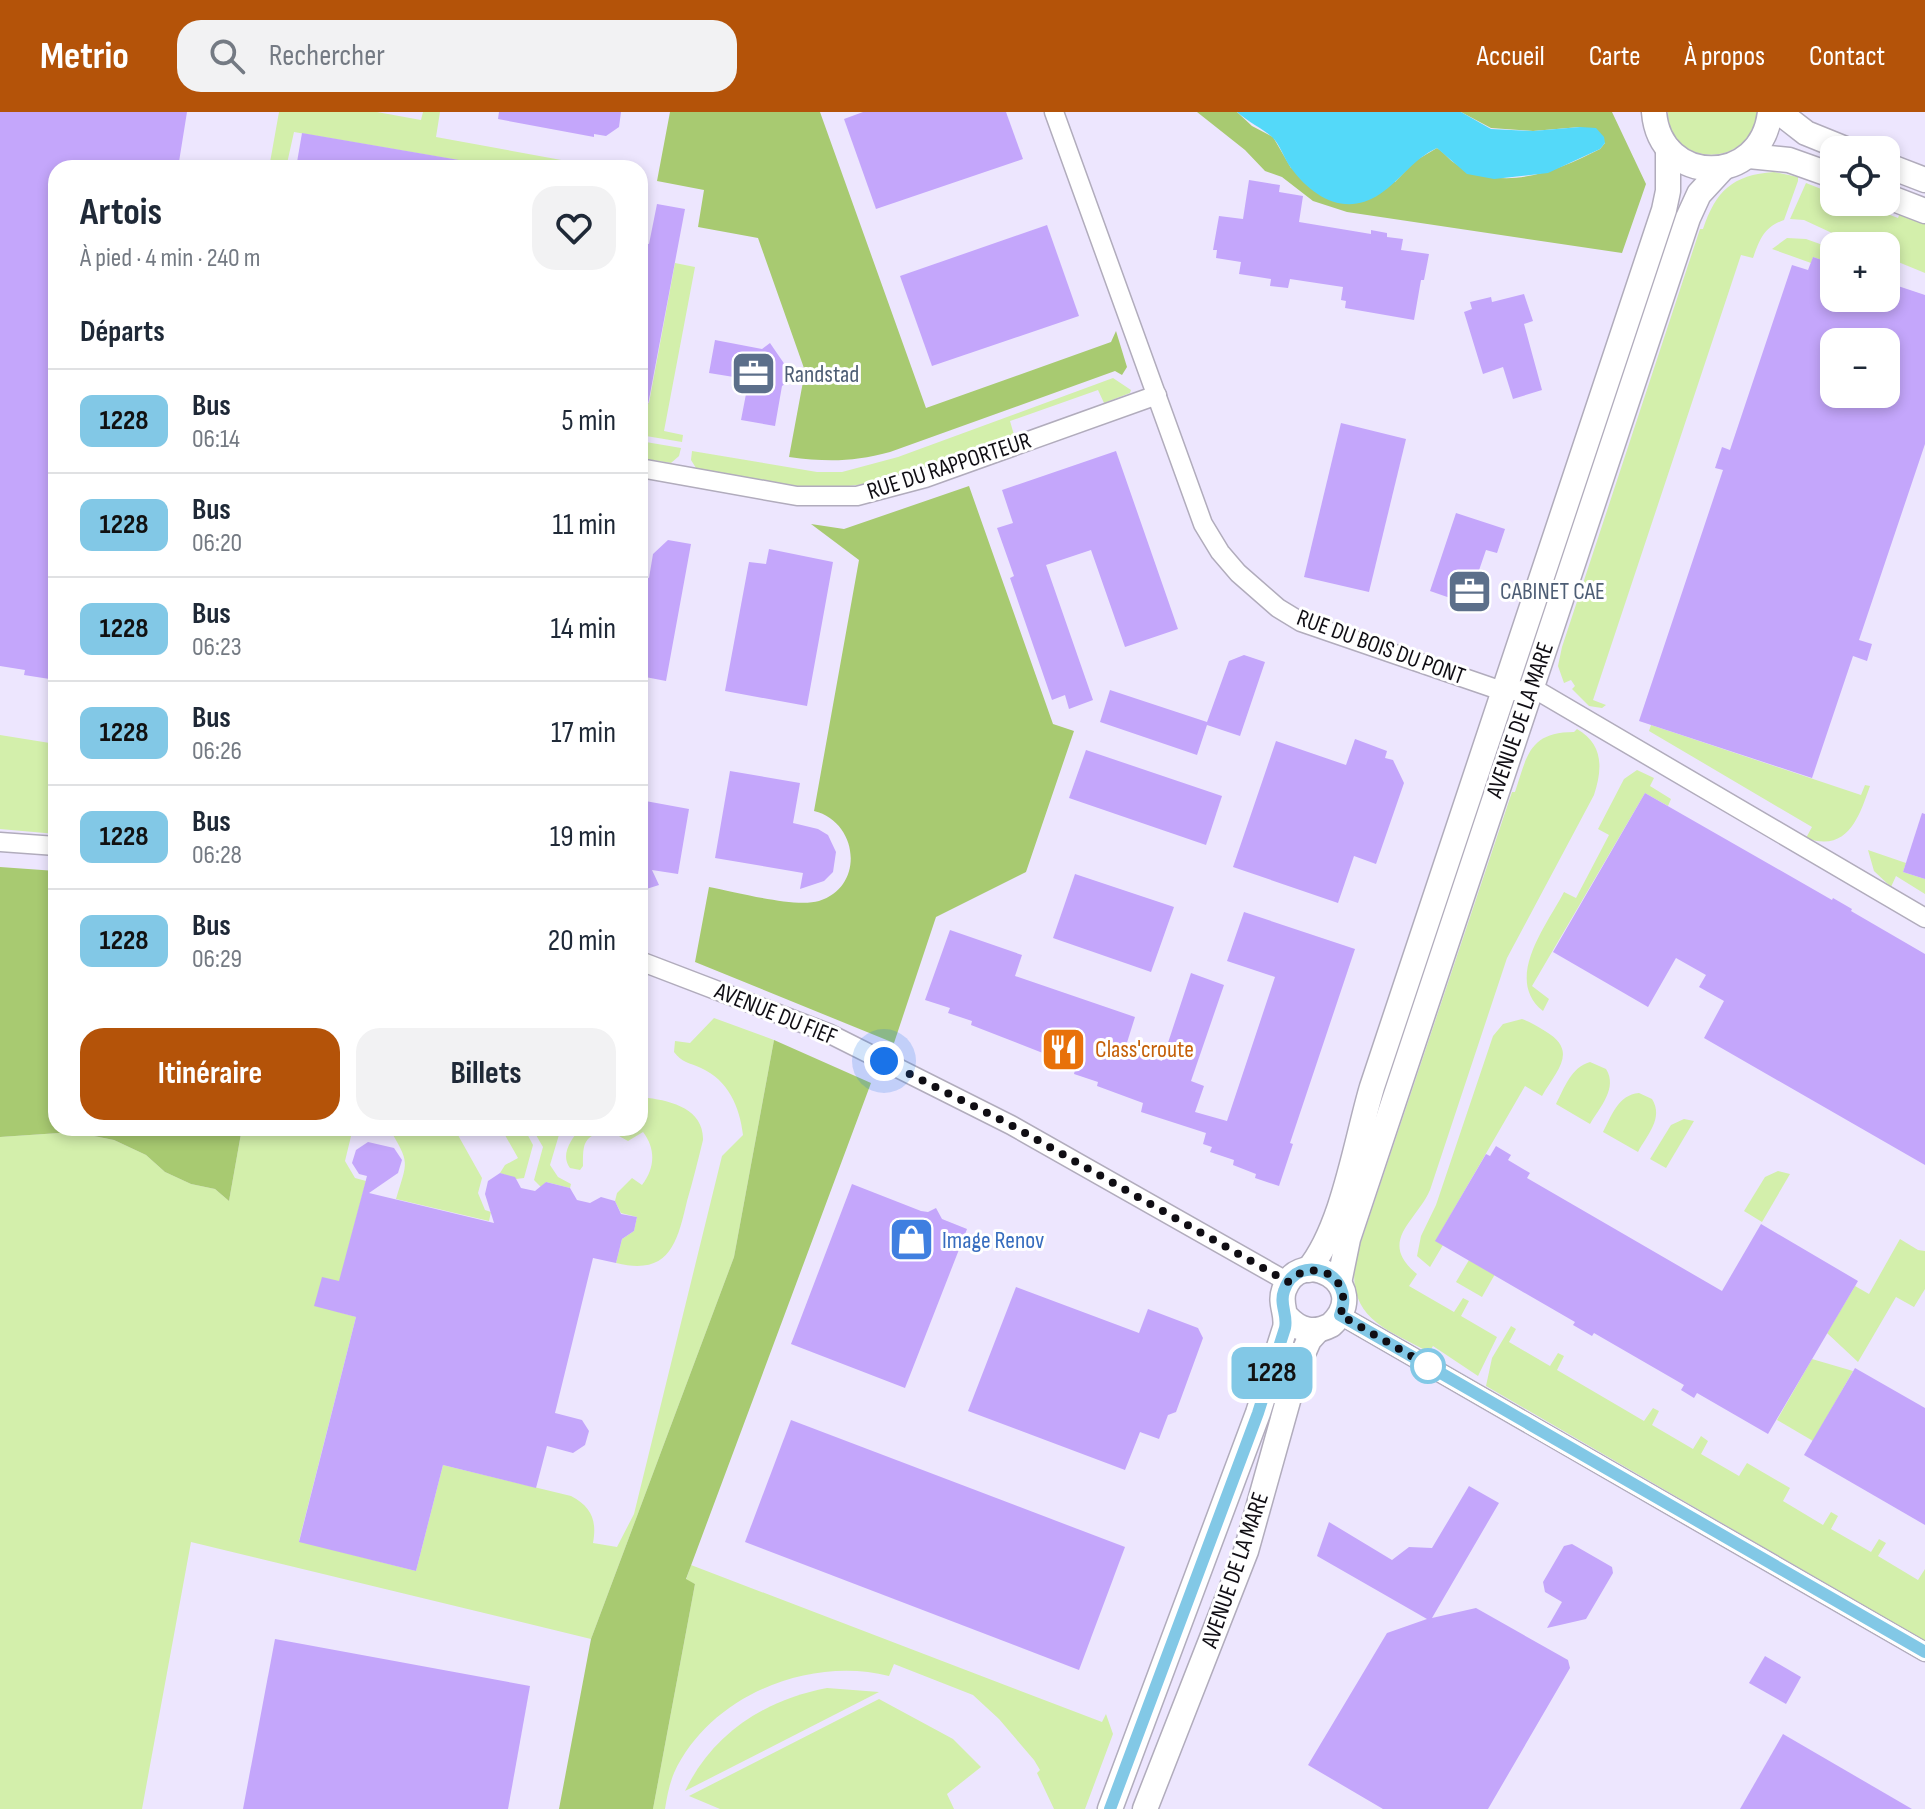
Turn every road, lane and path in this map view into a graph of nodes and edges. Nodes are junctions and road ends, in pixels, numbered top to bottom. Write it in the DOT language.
graph roads {
  1 [pos="1054,112"];
  2 [pos="1770,112"];
  3 [pos="1779,112"];
  4 [pos="1651,115"];
  5 [pos="1820,139"];
  6 [pos="1668,149"];
  7 [pos="1749,156"];
  8 [pos="1723,168"];
  9 [pos="1900,170"];
  10 [pos="1820,171"];
  11 [pos="1925,180"];
  12 [pos="1900,201"];
  13 [pos="1925,211"];
  14 [pos="1157,395"];
  15 [pos="648,469"];
  16 [pos="1531,689"];
  17 [pos="1505,692"];
  18 [pos="0,842"];
  19 [pos="48,845"];
  20 [pos="1925,918"];
  21 [pos="648,964"];
  22 [pos="1298,1276"];
  23 [pos="1339,1283"];
  24 [pos="1340,1315"];
  25 [pos="1287,1317"];
  26 [pos="1318,1330"];
  27 [pos="1925,1652"];
  28 [pos="1110,1809"];
  29 [pos="1145,1809"];
  1 -- 14 [label="street, RUE DU BOIS DU PONT"];
  2 -- 7 [label="street"];
  3 -- 5 [label="street"];
  4 -- 6 [label="street"];
  6 -- 8 [label="street"];
  6 -- 17 [label="street, AVENUE DE LA MARE"];
  7 -- 8 [label="street"];
  7 -- 10 [label="street"];
  8 -- 16 [label="street, AVENUE DE LA MARE"];
  9 -- 11 [label="street"];
  12 -- 13 [label="street"];
  14 -- 15 [label="street, RUE DU RAPPORTEUR"];
  14 -- 17 [label="street, RUE DU BOIS DU PONT"];
  16 -- 17 [label="street, RUE DU BOIS DU PONT"];
  16 -- 20 [label="street"];
  16 -- 23 [label="street, AVENUE DE LA MARE"];
  17 -- 22 [label="street, AVENUE DE LA MARE"];
  18 -- 19 [label="street"];
  21 -- 22 [label="street, AVENUE DU FIEF"];
  22 -- 23 [label="street"];
  22 -- 25 [label="street, AVENUE DE LA MARE"];
  23 -- 24 [label="street, AVENUE DE LA MARE"];
  24 -- 26 [label="street"];
  24 -- 27 [label="street"];
  25 -- 26 [label="street"];
  25 -- 28 [label="street, AVENUE DE LA MARE"];
  26 -- 29 [label="street, AVENUE DE LA MARE"];
}
